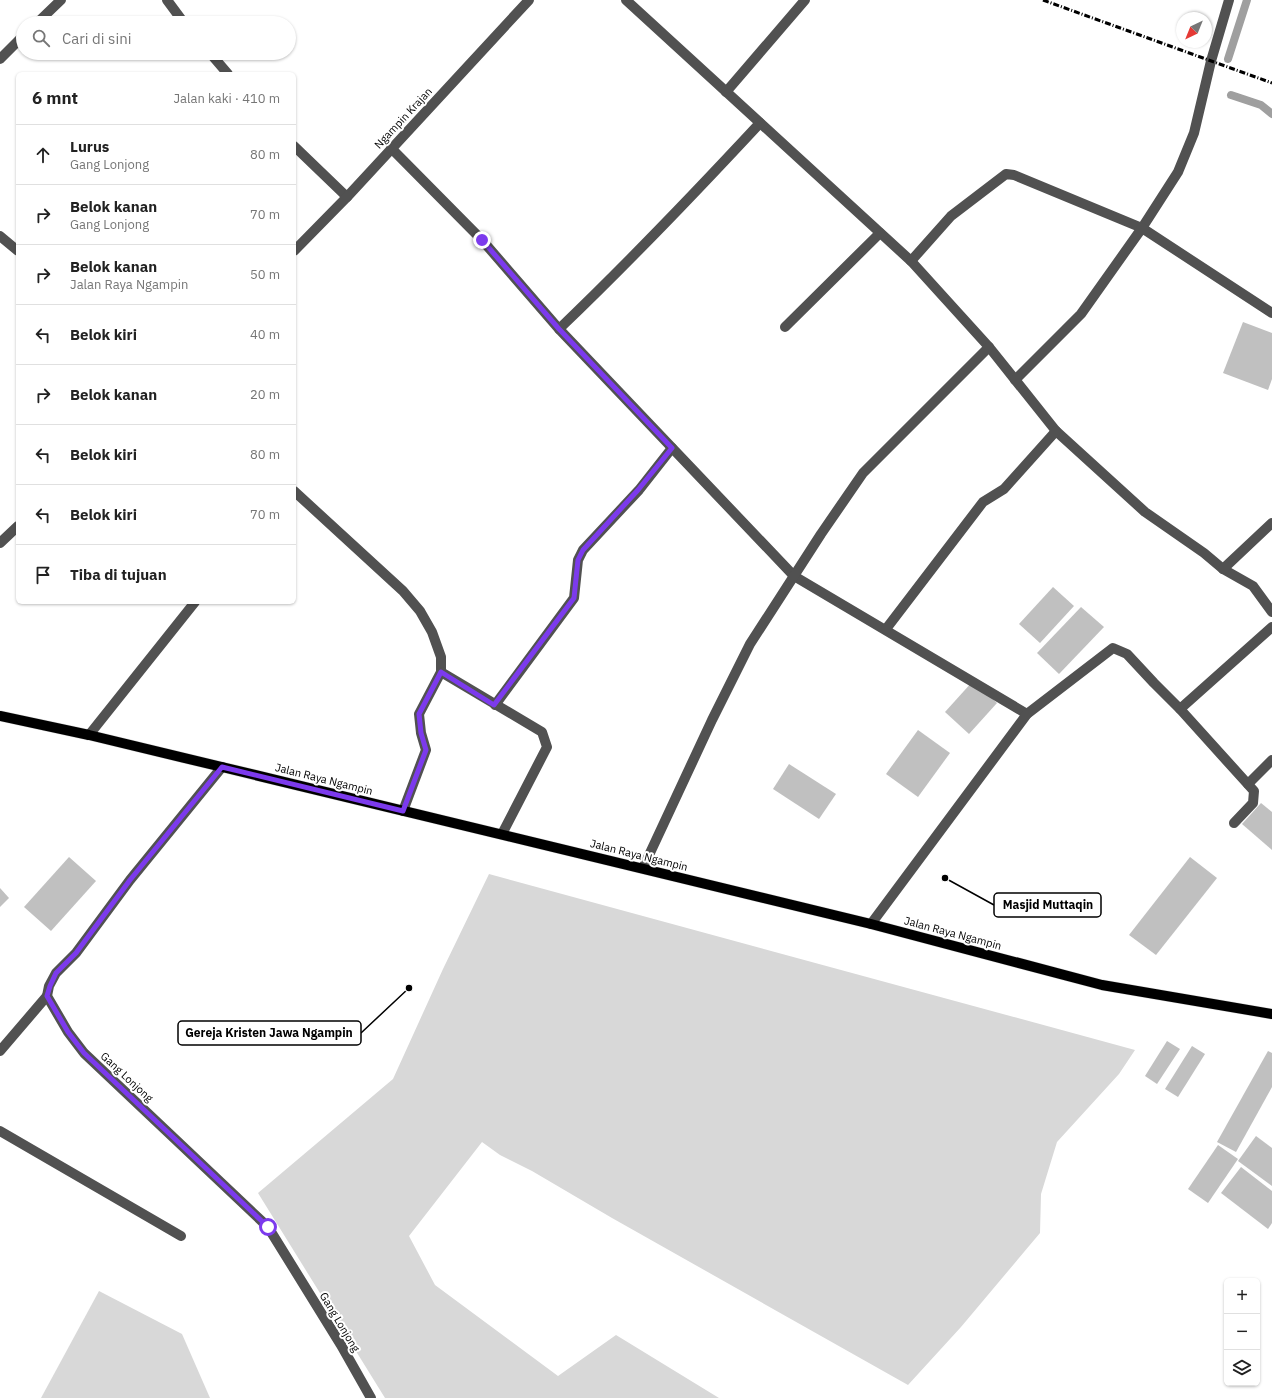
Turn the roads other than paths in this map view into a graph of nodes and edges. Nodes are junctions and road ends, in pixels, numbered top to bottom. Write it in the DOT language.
graph roads {
  1 [pos="61,0"];
  2 [pos="166,0"];
  3 [pos="529,0"];
  4 [pos="626,0"];
  5 [pos="805,0"];
  6 [pos="1229,0"];
  7 [pos="44,16"];
  8 [pos="179,16"];
  9 [pos="16,43"];
  10 [pos="0,59"];
  11 [pos="216,60"];
  12 [pos="226,72"];
  13 [pos="726,92"];
  14 [pos="760,123"];
  15 [pos="296,148"];
  16 [pos="391,148"];
  17 [pos="347,196"];
  18 [pos="1142,228"];
  19 [pos="880,233"];
  20 [pos="0,236"];
  21 [pos="16,249"];
  22 [pos="296,249"];
  23 [pos="911,261"];
  24 [pos="1272,313"];
  25 [pos="785,327"];
  26 [pos="559,329"];
  27 [pos="989,347"];
  28 [pos="1016,380"];
  29 [pos="1056,432"];
  30 [pos="672,448"];
  31 [pos="296,493"];
  32 [pos="1272,523"];
  33 [pos="16,528"];
  34 [pos="0,543"];
  35 [pos="1223,569"];
  36 [pos="794,576"];
  37 [pos="193,604"];
  38 [pos="1272,612"];
  39 [pos="1272,627"];
  40 [pos="886,629"];
  41 [pos="441,672"];
  42 [pos="494,705"];
  43 [pos="1180,709"];
  44 [pos="1027,714"];
  45 [pos="0,716"];
  46 [pos="89,735"];
  47 [pos="1272,760"];
  48 [pos="222,767"];
  49 [pos="1248,784"];
  50 [pos="403,811"];
  51 [pos="1234,824"];
  52 [pos="502,834"];
  53 [pos="643,868"];
  54 [pos="871,924"];
  55 [pos="47,996"];
  56 [pos="1272,1014"];
  57 [pos="0,1051"];
  58 [pos="0,1131"];
  59 [pos="181,1236"];
  60 [pos="371,1398"];
  1 -- 7 [label="street"];
  2 -- 8 [label="street"];
  3 -- 16 [label="street, Ngampin Krajan"];
  4 -- 13 [label="street"];
  5 -- 13 [label="street"];
  6 -- 18 [label="street"];
  9 -- 10 [label="street"];
  11 -- 12 [label="street"];
  13 -- 14 [label="street"];
  14 -- 19 [label="street"];
  14 -- 26 [label="street"];
  15 -- 17 [label="street"];
  16 -- 17 [label="street, Ngampin Krajan"];
  16 -- 26 [label="street"];
  17 -- 22 [label="street, Ngampin Krajan"];
  18 -- 23 [label="street"];
  18 -- 24 [label="street"];
  18 -- 28 [label="street"];
  19 -- 23 [label="street"];
  19 -- 25 [label="street"];
  20 -- 21 [label="street"];
  23 -- 27 [label="street"];
  26 -- 30 [label="street"];
  27 -- 28 [label="street"];
  27 -- 36 [label="street"];
  28 -- 29 [label="street"];
  29 -- 35 [label="street"];
  29 -- 40 [label="street"];
  30 -- 36 [label="street"];
  30 -- 42 [label="street"];
  31 -- 41 [label="street"];
  32 -- 35 [label="street"];
  33 -- 34 [label="street"];
  35 -- 38 [label="street"];
  36 -- 40 [label="street"];
  36 -- 53 [label="street"];
  37 -- 46 [label="street"];
  39 -- 43 [label="street"];
  40 -- 44 [label="street"];
  41 -- 42 [label="street"];
  41 -- 50 [label="street"];
  42 -- 52 [label="street"];
  43 -- 44 [label="street"];
  43 -- 49 [label="street"];
  44 -- 54 [label="street"];
  45 -- 46 [label="main road, Jalan Raya Ngampin"];
  46 -- 48 [label="main road, Jalan Raya Ngampin"];
  47 -- 49 [label="street"];
  48 -- 50 [label="main road, Jalan Raya Ngampin"];
  48 -- 55 [label="street"];
  49 -- 51 [label="street"];
  50 -- 52 [label="main road, Jalan Raya Ngampin"];
  52 -- 53 [label="main road, Jalan Raya Ngampin"];
  53 -- 54 [label="main road, Jalan Raya Ngampin"];
  54 -- 56 [label="main road, Jalan Raya Ngampin"];
  55 -- 57 [label="street"];
  55 -- 60 [label="street, Gang Lonjong"];
  58 -- 59 [label="street"];
}
